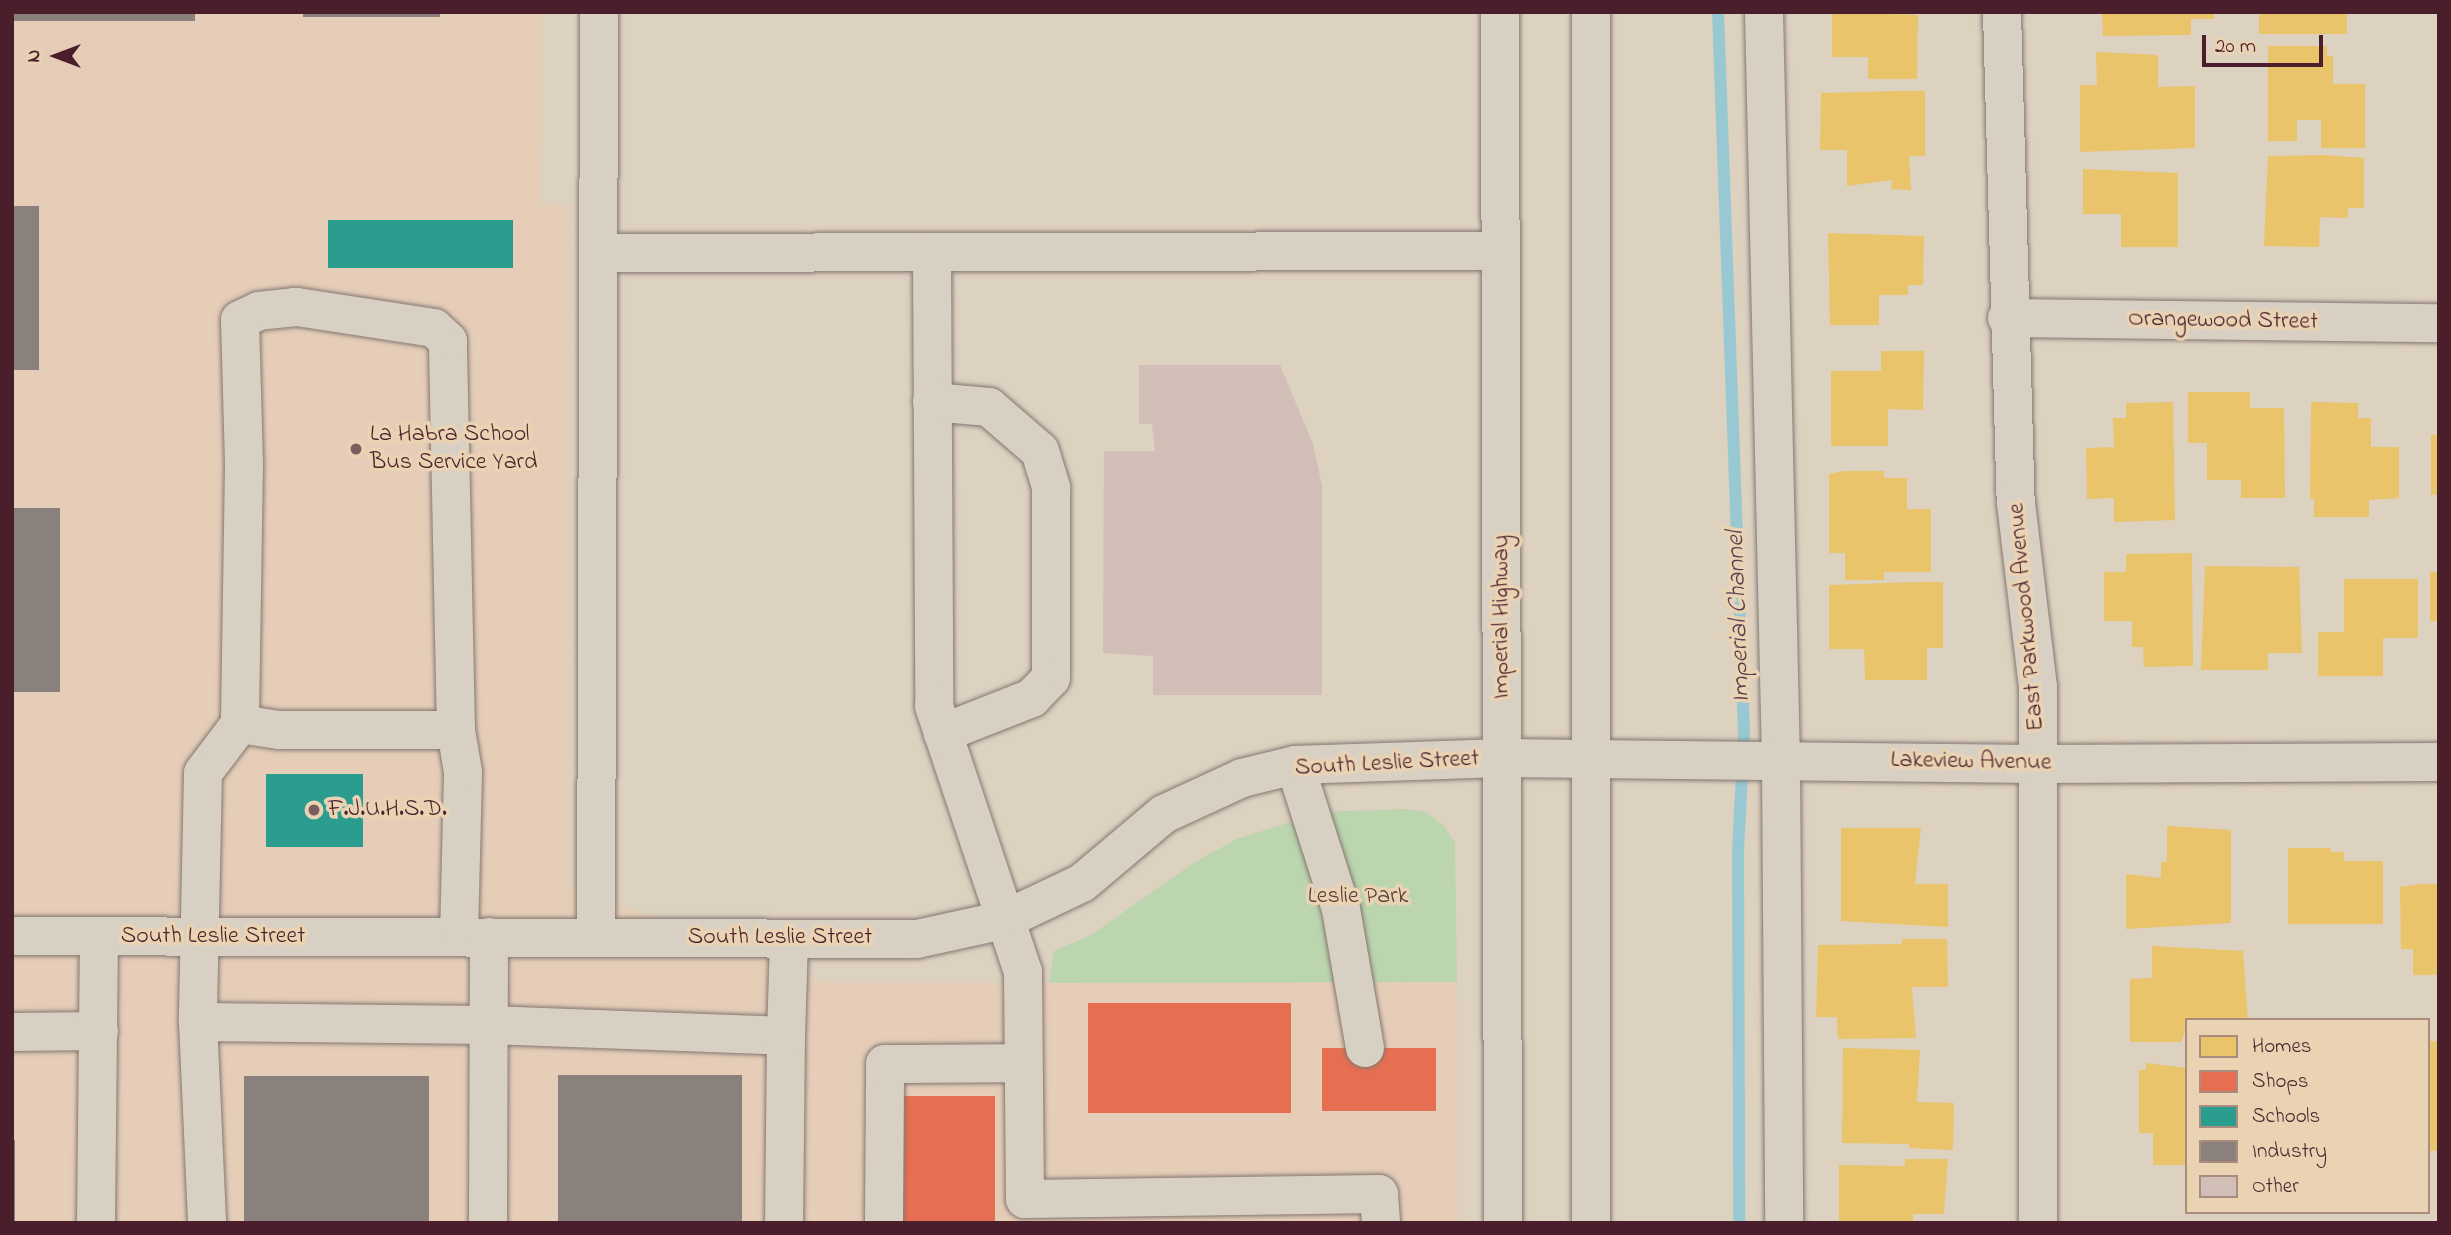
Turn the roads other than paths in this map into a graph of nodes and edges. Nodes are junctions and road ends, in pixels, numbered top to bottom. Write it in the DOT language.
graph roads {
  1 [pos="599,12"];
  2 [pos="1500,12"];
  3 [pos="1591,12"];
  4 [pos="1764,12"];
  5 [pos="2002,12"];
  6 [pos="1500,251"];
  7 [pos="598,253"];
  8 [pos="932,253"];
  9 [pos="2007,318"];
  10 [pos="2439,323"];
  11 [pos="932,402"];
  12 [pos="240,724"];
  13 [pos="456,730"];
  14 [pos="943,733"];
  15 [pos="1503,758"];
  16 [pos="1592,759"];
  17 [pos="1782,761"];
  18 [pos="2439,762"];
  19 [pos="2039,764"];
  20 [pos="1295,765"];
  21 [pos="1004,920"];
  22 [pos="12,936"];
  23 [pos="99,937"];
  24 [pos="199,937"];
  25 [pos="474,937"];
  26 [pos="596,937"];
  27 [pos="789,939"];
  28 [pos="198,1022"];
  29 [pos="488,1025"];
  30 [pos="99,1031"];
  31 [pos="12,1032"];
  32 [pos="786,1036"];
  33 [pos="1365,1048"];
  34 [pos="1023,1063"];
  35 [pos="1025,1211"];
  36 [pos="96,1223"];
  37 [pos="207,1223"];
  38 [pos="488,1223"];
  39 [pos="784,1223"];
  40 [pos="884,1223"];
  41 [pos="1381,1223"];
  42 [pos="1503,1223"];
  43 [pos="1591,1223"];
  44 [pos="1784,1223"];
  45 [pos="2038,1223"];
  1 -- 7 [label="street"];
  2 -- 6 [label="street, Imperial Highway"];
  3 -- 16 [label="street"];
  4 -- 17 [label="street"];
  5 -- 9 [label="street, East Parkwood Avenue"];
  6 -- 8 [label="street"];
  6 -- 15 [label="street, Imperial Highway"];
  7 -- 8 [label="street"];
  7 -- 26 [label="street"];
  8 -- 11 [label="street"];
  9 -- 10 [label="street, Orangewood Street"];
  9 -- 19 [label="street, East Parkwood Avenue"];
  11 -- 14 [label="street"];
  11 -- 14 [label="street"];
  12 -- 13 [label="street"];
  12 -- 13 [label="street"];
  12 -- 24 [label="street"];
  13 -- 25 [label="street"];
  14 -- 21 [label="street"];
  15 -- 16 [label="street, Lakeview Avenue"];
  15 -- 20 [label="street, South Leslie Street"];
  15 -- 42 [label="street, Imperial Highway"];
  16 -- 17 [label="street, Lakeview Avenue"];
  16 -- 43 [label="street"];
  17 -- 19 [label="street, Lakeview Avenue"];
  17 -- 44 [label="street"];
  18 -- 19 [label="street, Lakeview Avenue"];
  19 -- 45 [label="street, East Parkwood Avenue"];
  20 -- 21 [label="street, South Leslie Street"];
  20 -- 33 [label="street"];
  21 -- 27 [label="street, South Leslie Street"];
  21 -- 34 [label="street"];
  22 -- 23 [label="street, South Leslie Street"];
  23 -- 24 [label="street, South Leslie Street"];
  23 -- 30 [label="street"];
  24 -- 25 [label="street, South Leslie Street"];
  24 -- 28 [label="street"];
  25 -- 26 [label="street, South Leslie Street"];
  25 -- 29 [label="street"];
  26 -- 27 [label="street, South Leslie Street"];
  27 -- 32 [label="street"];
  28 -- 29 [label="street"];
  28 -- 37 [label="street"];
  29 -- 32 [label="street"];
  29 -- 38 [label="street"];
  30 -- 31 [label="street"];
  30 -- 36 [label="street"];
  32 -- 39 [label="street"];
  34 -- 35 [label="street"];
  34 -- 40 [label="street"];
  35 -- 41 [label="street"];
}
